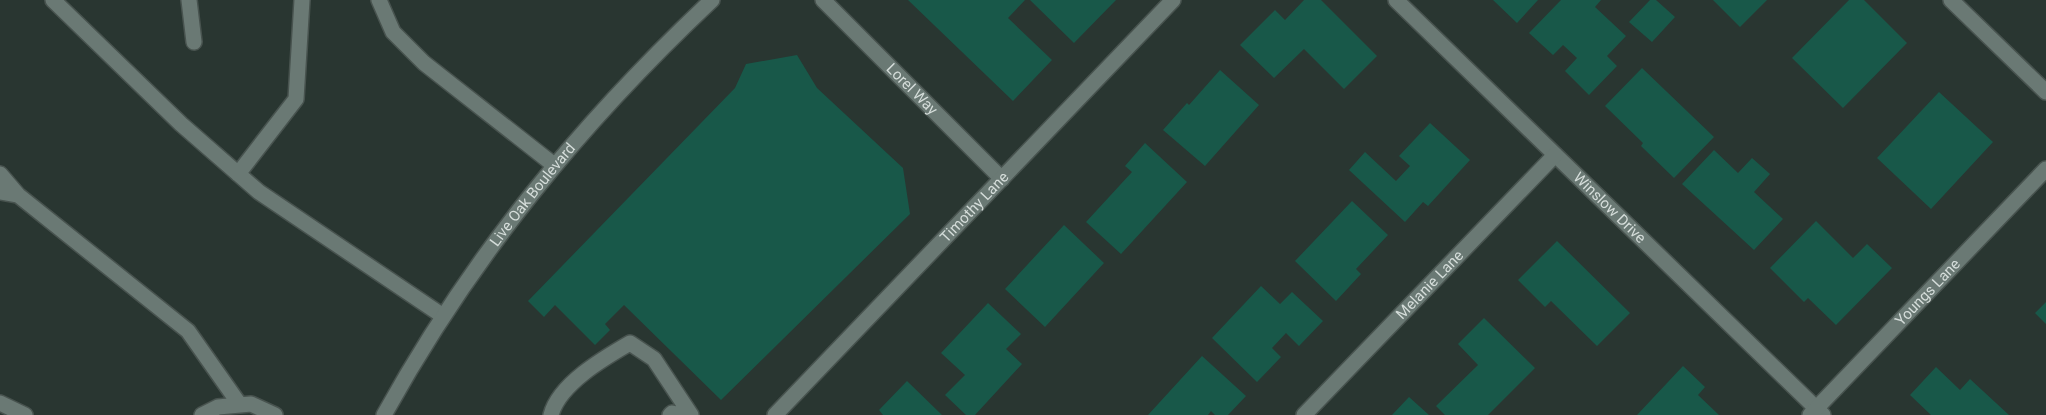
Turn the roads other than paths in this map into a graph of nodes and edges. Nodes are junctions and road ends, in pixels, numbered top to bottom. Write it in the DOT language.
graph roads {
  1 [pos="53,0"];
  2 [pos="189,0"];
  3 [pos="302,0"];
  4 [pos="380,0"];
  5 [pos="712,0"];
  6 [pos="823,0"];
  7 [pos="1173,0"];
  8 [pos="1396,0"];
  9 [pos="1951,0"];
  10 [pos="194,42"];
  11 [pos="2046,92"];
  12 [pos="1555,154"];
  13 [pos="554,165"];
  14 [pos="2046,169"];
  15 [pos="0,174"];
  16 [pos="238,174"];
  17 [pos="1002,179"];
  18 [pos="0,192"];
  19 [pos="18,195"];
  20 [pos="443,316"];
  21 [pos="0,403"];
  22 [pos="240,405"];
  23 [pos="1816,413"];
  24 [pos="25,415"];
  25 [pos="202,415"];
  26 [pos="275,415"];
  27 [pos="384,415"];
  28 [pos="551,415"];
  29 [pos="670,415"];
  30 [pos="681,415"];
  31 [pos="691,415"];
  32 [pos="775,415"];
  33 [pos="1304,415"];
  1 -- 16 [label="street"];
  2 -- 10 [label="street"];
  3 -- 16 [label="street"];
  4 -- 13 [label="street"];
  5 -- 13 [label="street, Live Oak Boulevard"];
  6 -- 17 [label="street, Lorel Way"];
  7 -- 17 [label="street, Timothy Lane"];
  8 -- 12 [label="street, Winslow Drive"];
  9 -- 11 [label="street"];
  12 -- 23 [label="street, Winslow Drive"];
  12 -- 33 [label="street, Melanie Lane"];
  13 -- 20 [label="street, Live Oak Boulevard"];
  14 -- 23 [label="street, Youngs Lane"];
  15 -- 19 [label="street"];
  16 -- 20 [label="street"];
  17 -- 32 [label="street, Timothy Lane"];
  18 -- 19 [label="street"];
  19 -- 22 [label="street"];
  20 -- 27 [label="street, Live Oak Boulevard"];
  21 -- 24 [label="street"];
  22 -- 25 [label="street"];
  22 -- 26 [label="street"];
  28 -- 31 [label="street"];
  29 -- 30 [label="street"];
}
